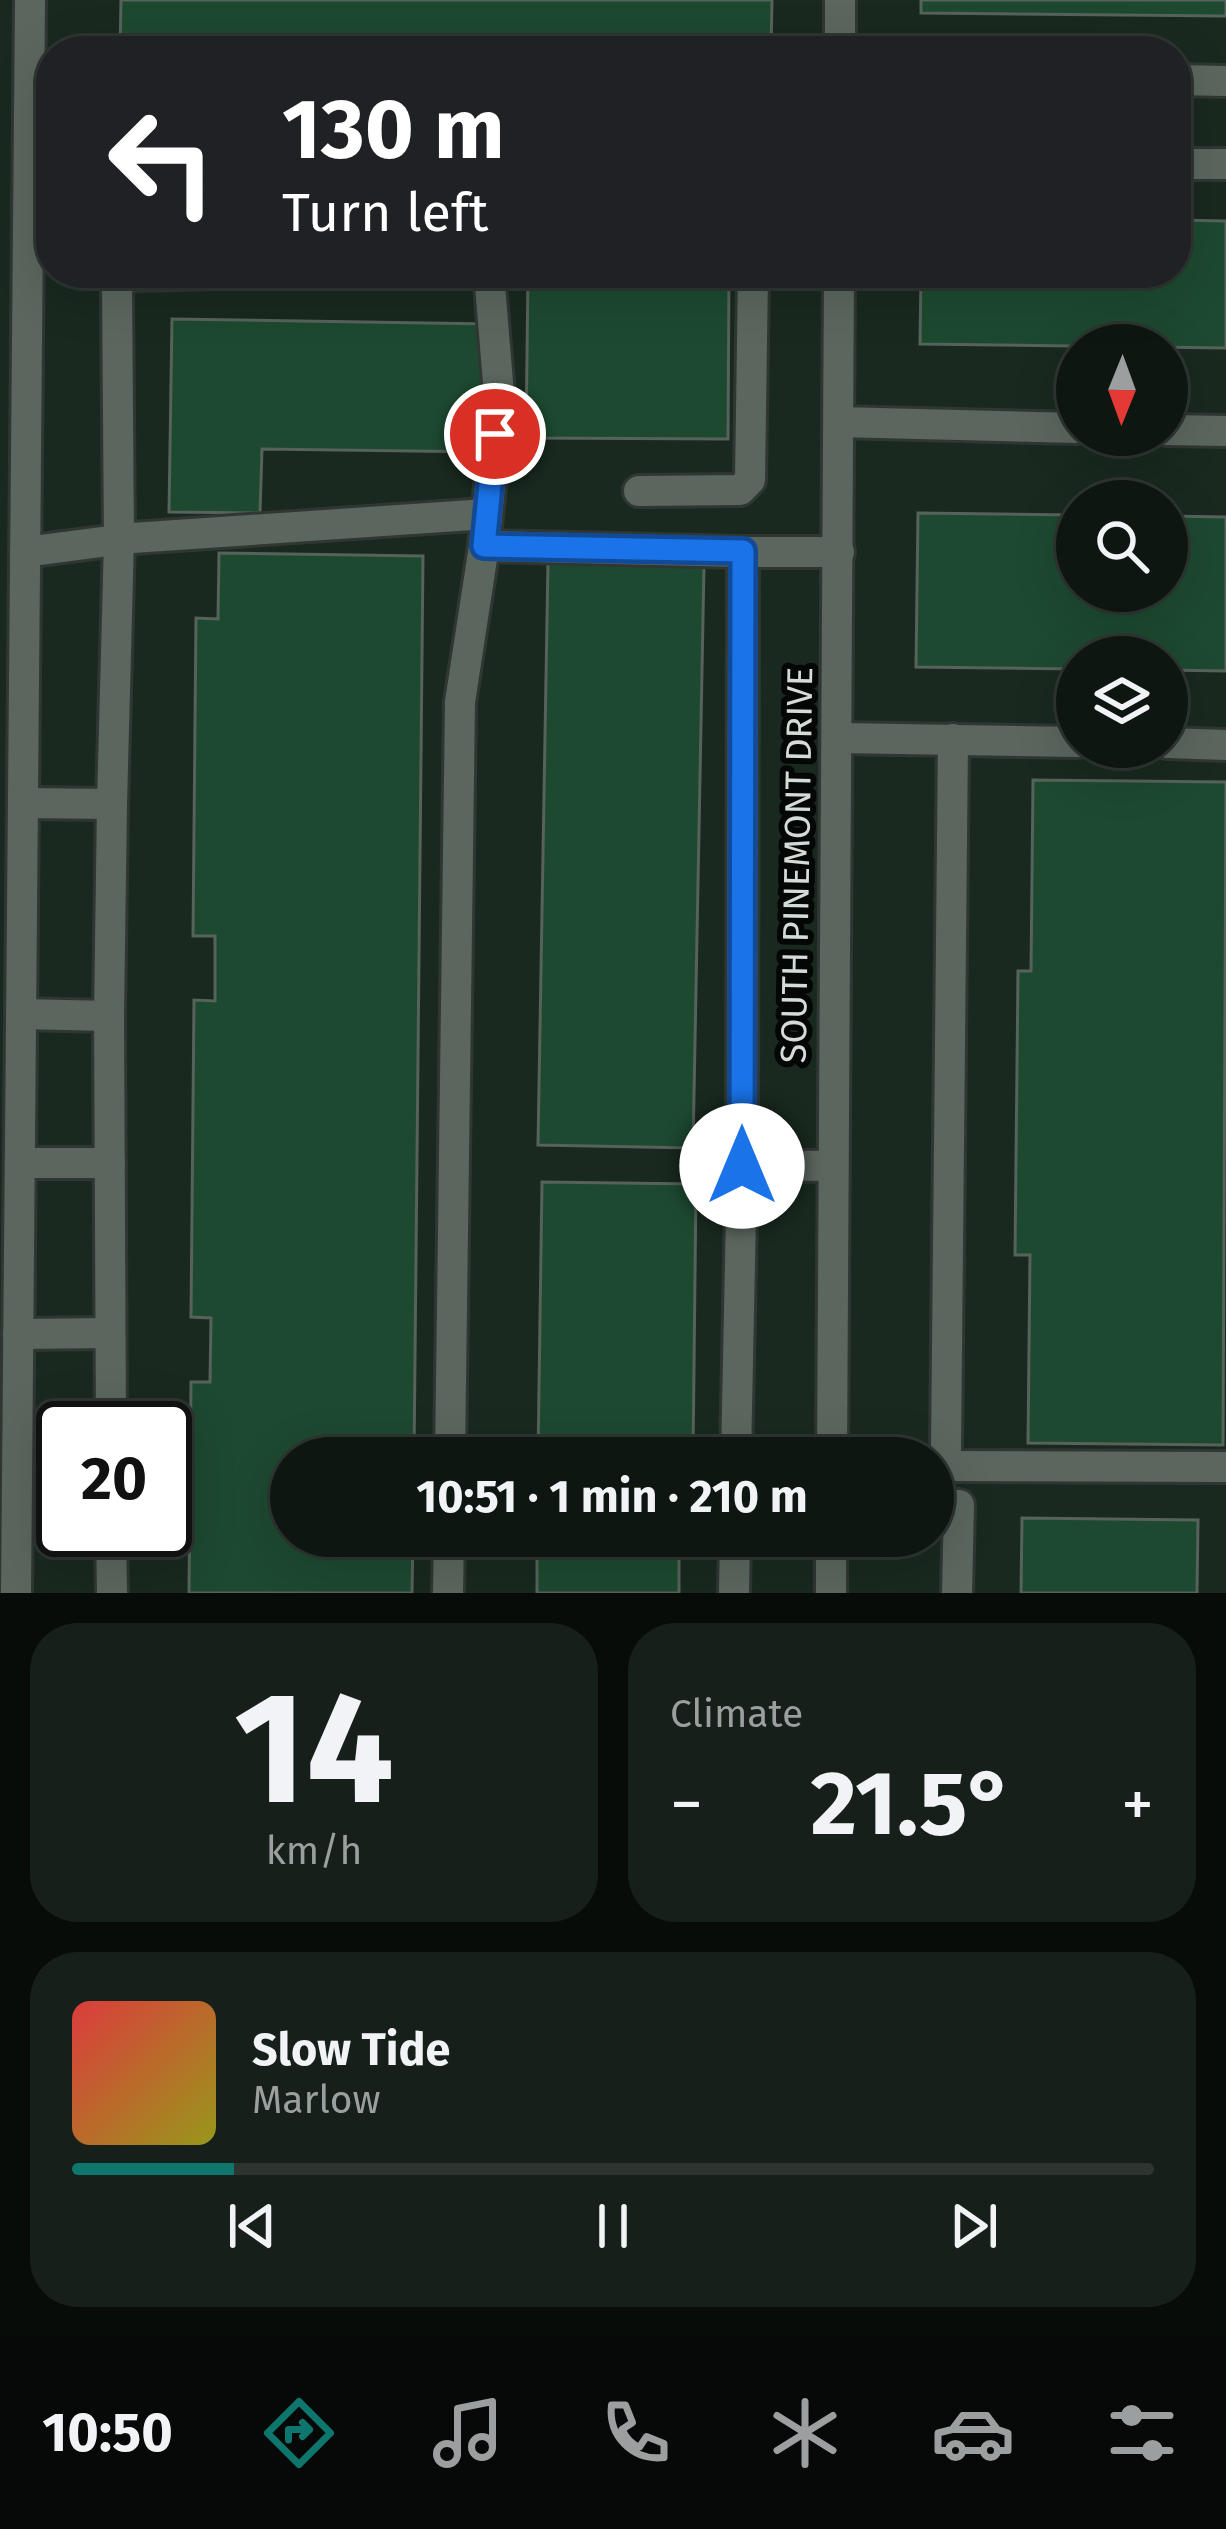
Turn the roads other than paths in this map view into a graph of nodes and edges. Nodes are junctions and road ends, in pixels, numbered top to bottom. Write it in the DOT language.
graph roads {
  1 [pos="30,0"];
  2 [pos="840,0"];
  3 [pos="839,36"];
  4 [pos="36,52"];
  5 [pos="1191,80"];
  6 [pos="1226,81"];
  7 [pos="36,95"];
  8 [pos="14,136"];
  9 [pos="1191,164"];
  10 [pos="1226,164"];
  11 [pos="36,187"];
  12 [pos="36,215"];
  13 [pos="117,288"];
  14 [pos="490,288"];
  15 [pos="753,288"];
  16 [pos="839,288"];
  17 [pos="13,373"];
  18 [pos="839,422"];
  19 [pos="1056,427"];
  20 [pos="1188,430"];
  21 [pos="1226,431"];
  22 [pos="639,491"];
  23 [pos="487,514"];
  24 [pos="119,540"];
  25 [pos="484,546"];
  26 [pos="743,551"];
  27 [pos="25,552"];
  28 [pos="839,552"];
  29 [pos="12,618"];
  30 [pos="12,722"];
  31 [pos="839,738"];
  32 [pos="953,739"];
  33 [pos="1056,741"];
  34 [pos="1188,744"];
  35 [pos="1226,745"];
  36 [pos="23,803"];
  37 [pos="112,804"];
  38 [pos="11,855"];
  39 [pos="11,960"];
  40 [pos="21,1014"];
  41 [pos="109,1016"];
  42 [pos="10,1059"];
  43 [pos="20,1162"];
  44 [pos="110,1163"];
  45 [pos="742,1166"];
  46 [pos="832,1166"];
  47 [pos="12,1328"];
  48 [pos="110,1334"];
  49 [pos="111,1401"];
  50 [pos="450,1437"];
  51 [pos="736,1437"];
  52 [pos="832,1437"];
  53 [pos="946,1437"];
  54 [pos="954,1467"];
  55 [pos="1226,1467"];
  56 [pos="954,1504"];
  57 [pos="111,1557"];
  58 [pos="449,1557"];
  59 [pos="735,1557"];
  60 [pos="831,1557"];
  61 [pos="16,1593"];
  62 [pos="112,1593"];
  63 [pos="448,1593"];
  64 [pos="734,1593"];
  65 [pos="831,1593"];
  66 [pos="957,1593"];
  1 -- 4 [label="street"];
  2 -- 3 [label="street"];
  5 -- 6 [label="street"];
  7 -- 8 [label="street"];
  8 -- 11 [label="street"];
  9 -- 10 [label="street"];
  12 -- 17 [label="street"];
  13 -- 24 [label="street"];
  14 -- 23 [label="street"];
  15 -- 22 [label="street"];
  16 -- 18 [label="street, SOUTH PINEMONT DRIVE"];
  17 -- 27 [label="street"];
  18 -- 19 [label="street"];
  18 -- 28 [label="street, SOUTH PINEMONT DRIVE"];
  20 -- 21 [label="street"];
  23 -- 24 [label="street"];
  23 -- 25 [label="street"];
  24 -- 27 [label="street"];
  24 -- 37 [label="street"];
  25 -- 26 [label="street"];
  25 -- 50 [label="street"];
  26 -- 28 [label="street"];
  26 -- 45 [label="street"];
  27 -- 29 [label="street"];
  28 -- 31 [label="street, SOUTH PINEMONT DRIVE"];
  29 -- 30 [label="street"];
  30 -- 36 [label="street"];
  31 -- 32 [label="street"];
  31 -- 46 [label="street, SOUTH PINEMONT DRIVE"];
  32 -- 33 [label="street"];
  32 -- 53 [label="street"];
  34 -- 35 [label="street"];
  36 -- 37 [label="street"];
  36 -- 38 [label="street"];
  37 -- 41 [label="street"];
  38 -- 39 [label="street"];
  39 -- 40 [label="street"];
  40 -- 41 [label="street"];
  40 -- 42 [label="street"];
  41 -- 44 [label="street"];
  42 -- 43 [label="street"];
  43 -- 44 [label="street"];
  43 -- 47 [label="street"];
  44 -- 48 [label="street"];
  45 -- 46 [label="street"];
  45 -- 51 [label="street"];
  46 -- 52 [label="street, SOUTH PINEMONT DRIVE"];
  47 -- 48 [label="street"];
  47 -- 61 [label="street"];
  48 -- 49 [label="street"];
  54 -- 55 [label="street"];
  56 -- 66 [label="street"];
  57 -- 62 [label="street"];
  58 -- 63 [label="street"];
  59 -- 64 [label="street"];
  60 -- 65 [label="street"];
}
